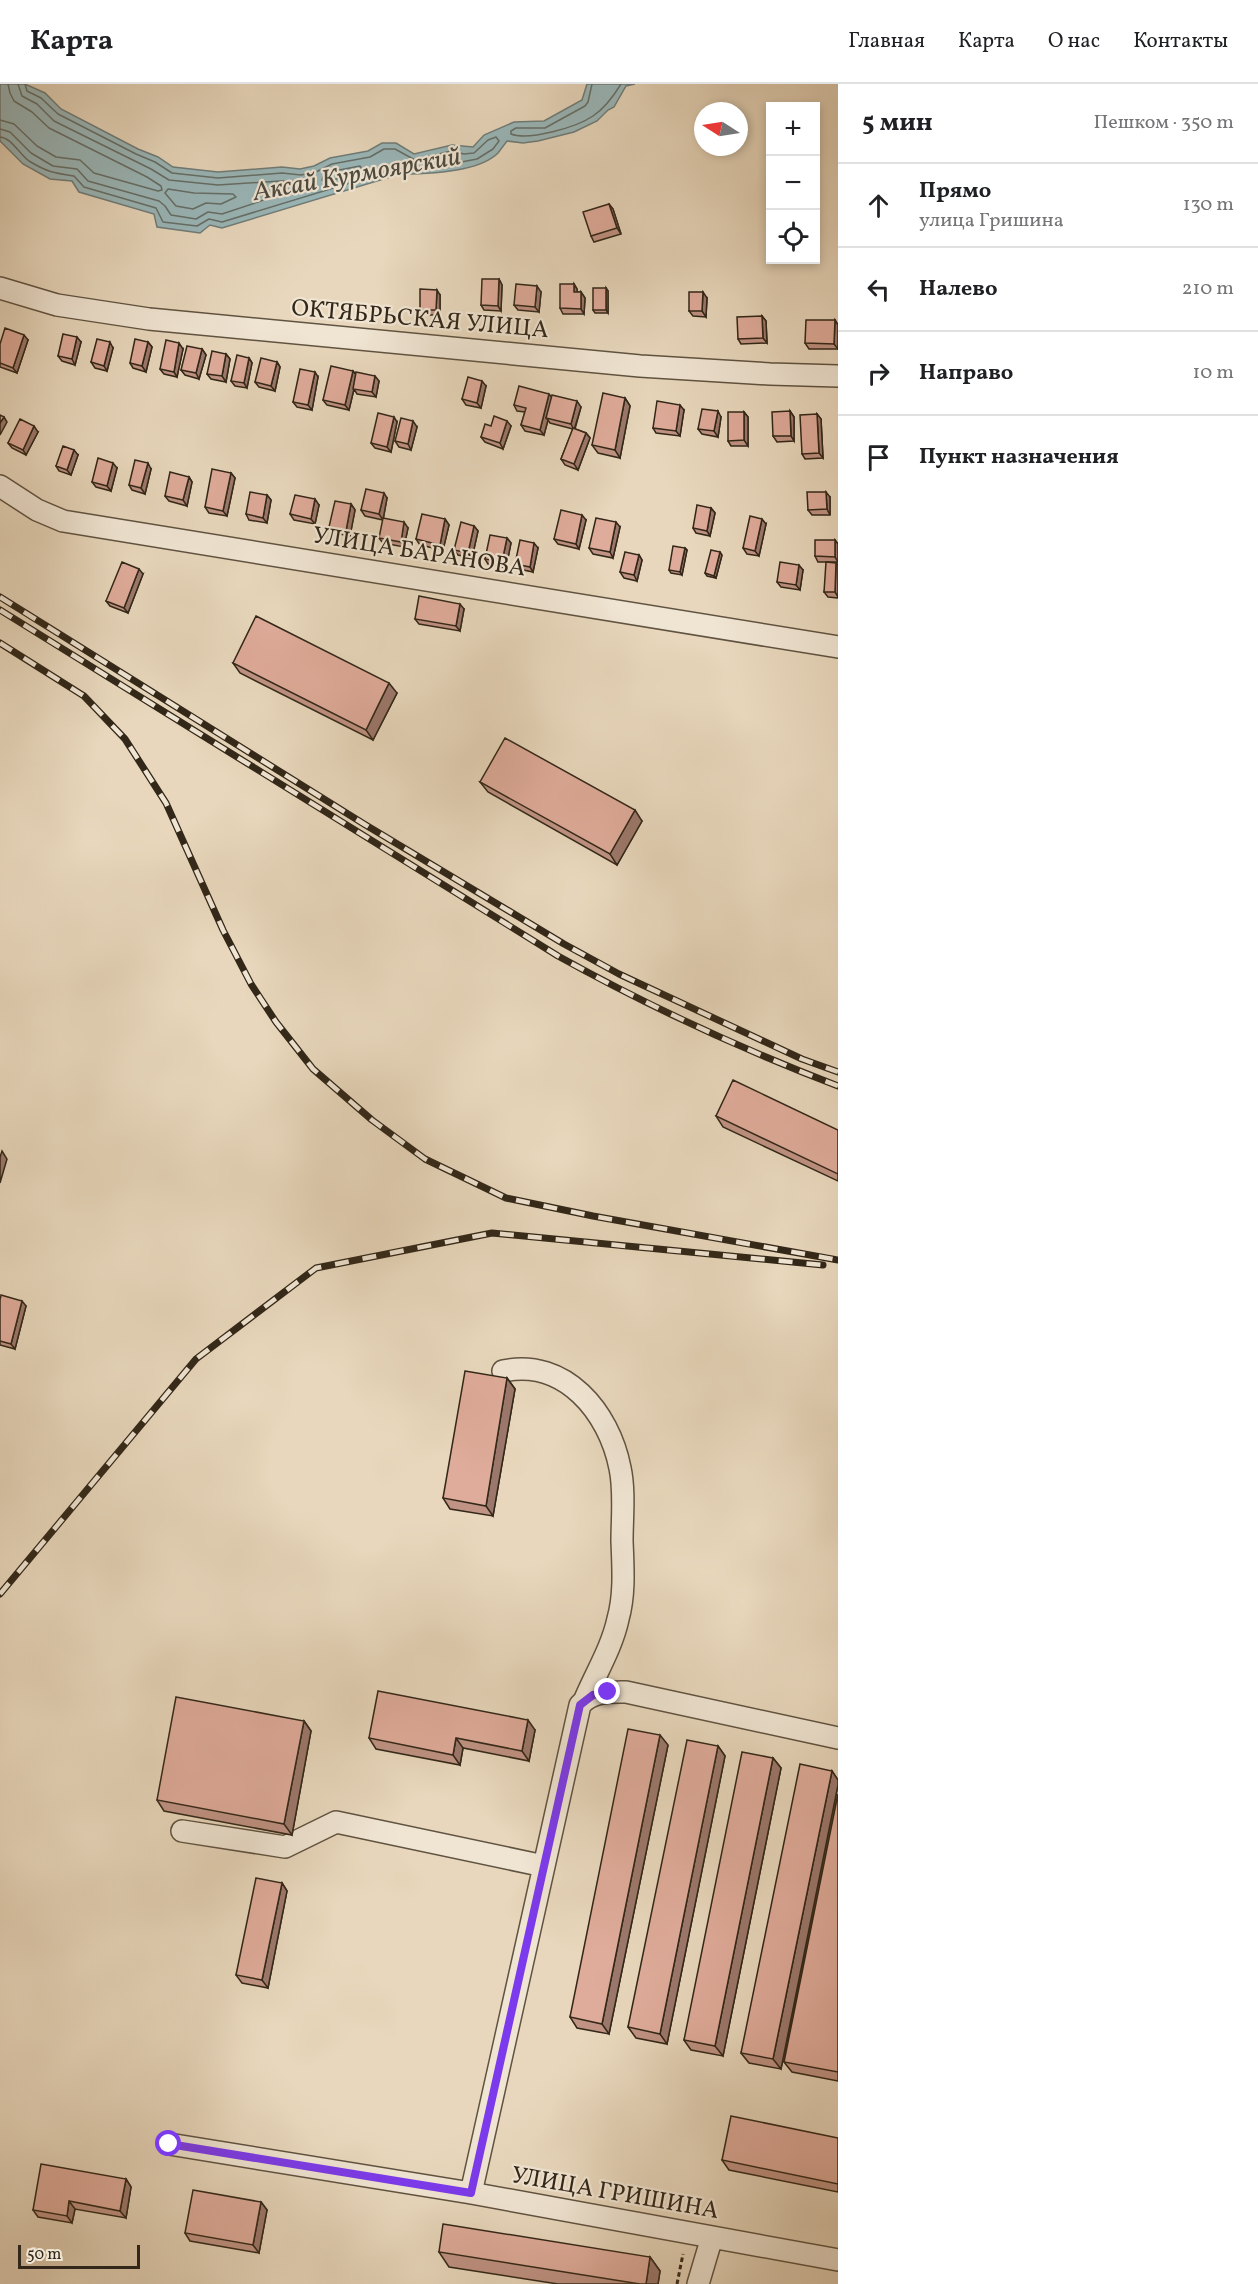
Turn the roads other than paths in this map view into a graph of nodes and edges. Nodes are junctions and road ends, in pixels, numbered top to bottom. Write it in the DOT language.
graph roads {
  1 [pos="0,288"];
  2 [pos="838,376"];
  3 [pos="0,486"];
  4 [pos="838,647"];
  5 [pos="502,1371"];
  6 [pos="585,1700"];
  7 [pos="838,1738"];
  8 [pos="182,1831"];
  9 [pos="544,1866"];
  10 [pos="169,2144"];
  11 [pos="471,2193"];
  12 [pos="712,2237"];
  13 [pos="838,2259"];
  14 [pos="698,2284"];
  1 -- 2 [label="street, ОКТЯБРЬСКАЯ УЛИЦА"];
  3 -- 4 [label="street, УЛИЦА БАРАНОВА"];
  5 -- 6 [label="street"];
  6 -- 7 [label="street"];
  6 -- 9 [label="street"];
  8 -- 9 [label="street"];
  9 -- 11 [label="street"];
  10 -- 11 [label="street, УЛИЦА ГРИШИНА"];
  11 -- 12 [label="street, УЛИЦА ГРИШИНА"];
  12 -- 13 [label="street, УЛИЦА ГРИШИНА"];
  12 -- 14 [label="street"];
}
